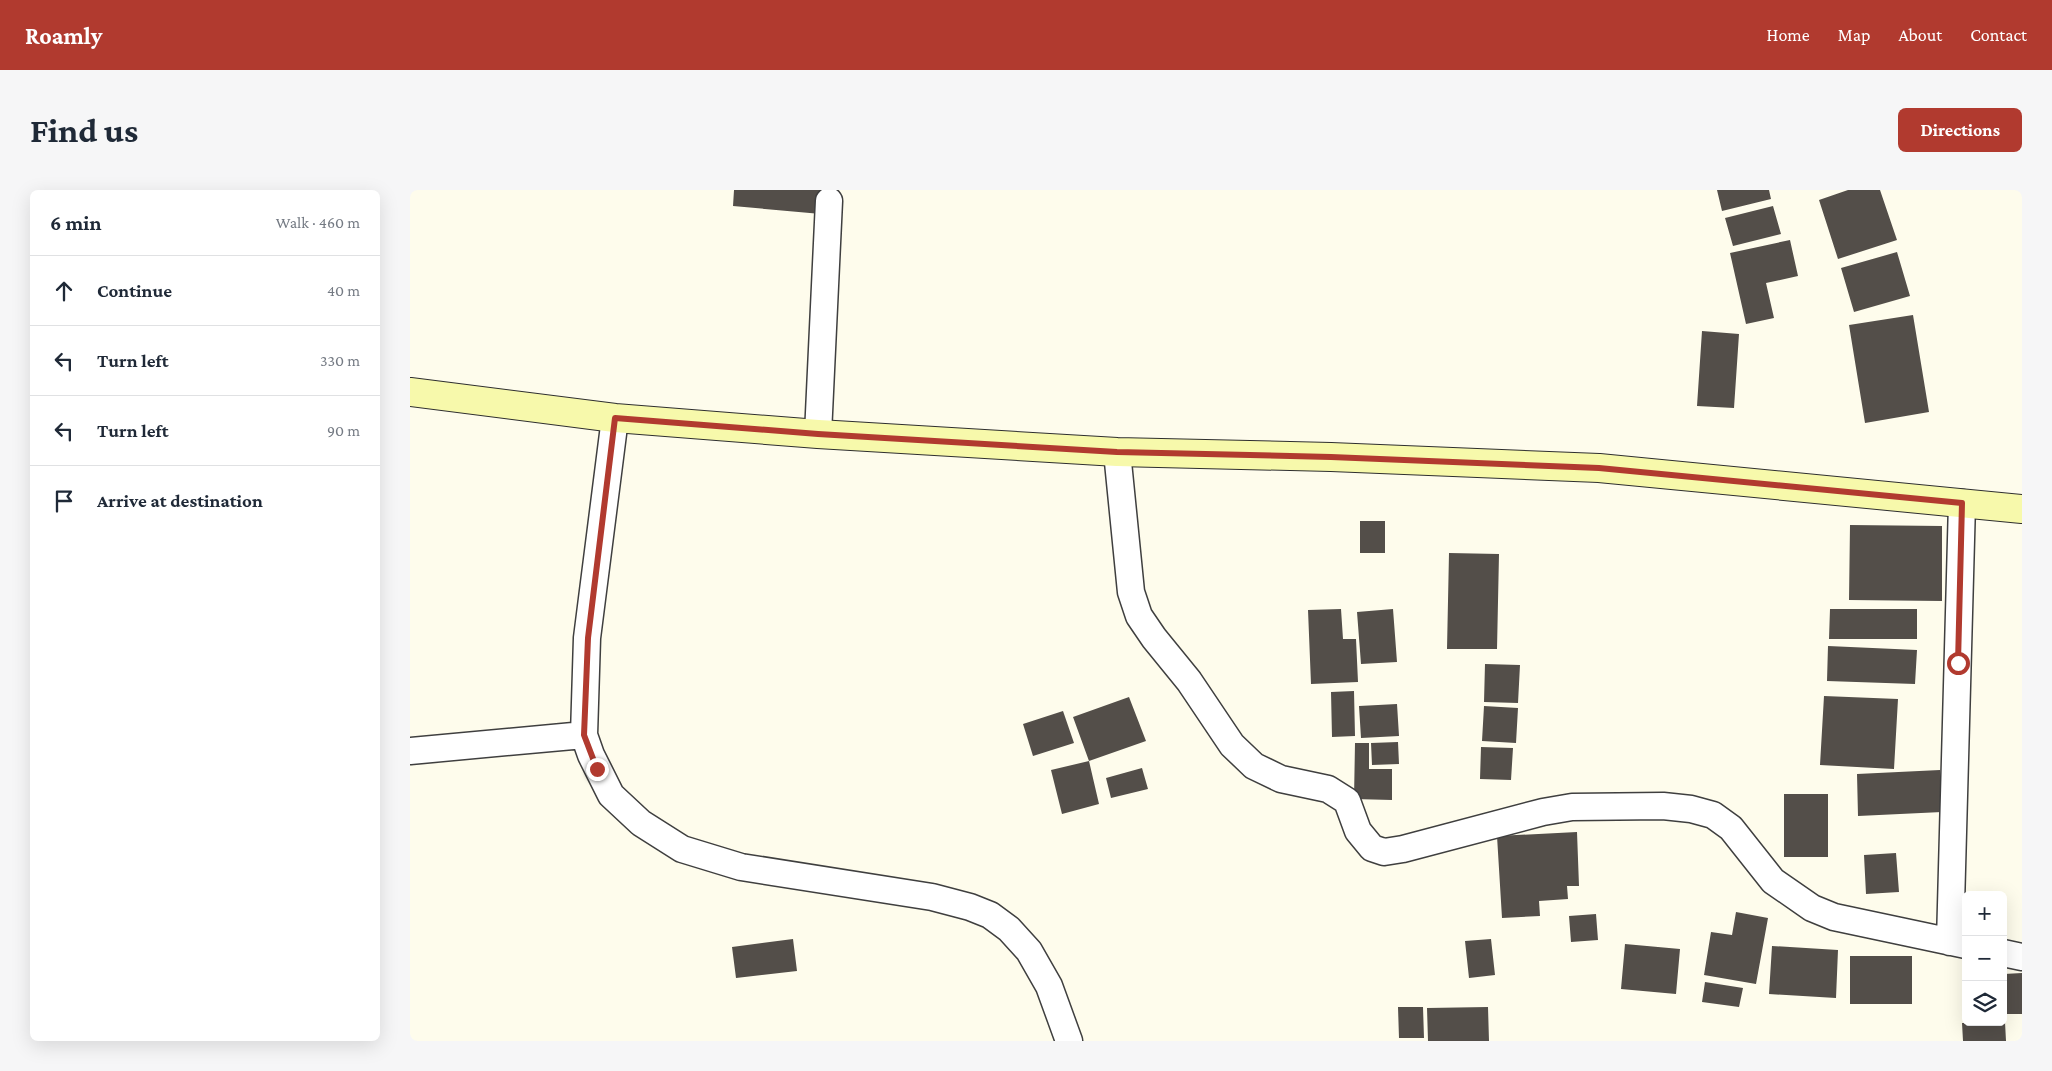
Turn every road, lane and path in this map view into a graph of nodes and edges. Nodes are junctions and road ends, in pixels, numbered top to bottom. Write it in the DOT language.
graph roads {
  1 [pos="829,201"];
  2 [pos="410,392"];
  3 [pos="615,418"];
  4 [pos="818,434"];
  5 [pos="1117,452"];
  6 [pos="1962,503"];
  7 [pos="2022,509"];
  8 [pos="584,735"];
  9 [pos="410,751"];
  10 [pos="1958,943"];
  11 [pos="2007,954"];
  12 [pos="2022,957"];
  13 [pos="1069,1041"];
  1 -- 4 [label="street"];
  2 -- 3 [label="street"];
  3 -- 4 [label="street"];
  3 -- 8 [label="street"];
  4 -- 5 [label="street"];
  5 -- 6 [label="street"];
  5 -- 10 [label="street"];
  6 -- 7 [label="street"];
  6 -- 10 [label="street"];
  8 -- 9 [label="street"];
  8 -- 13 [label="street"];
  11 -- 12 [label="street"];
}
